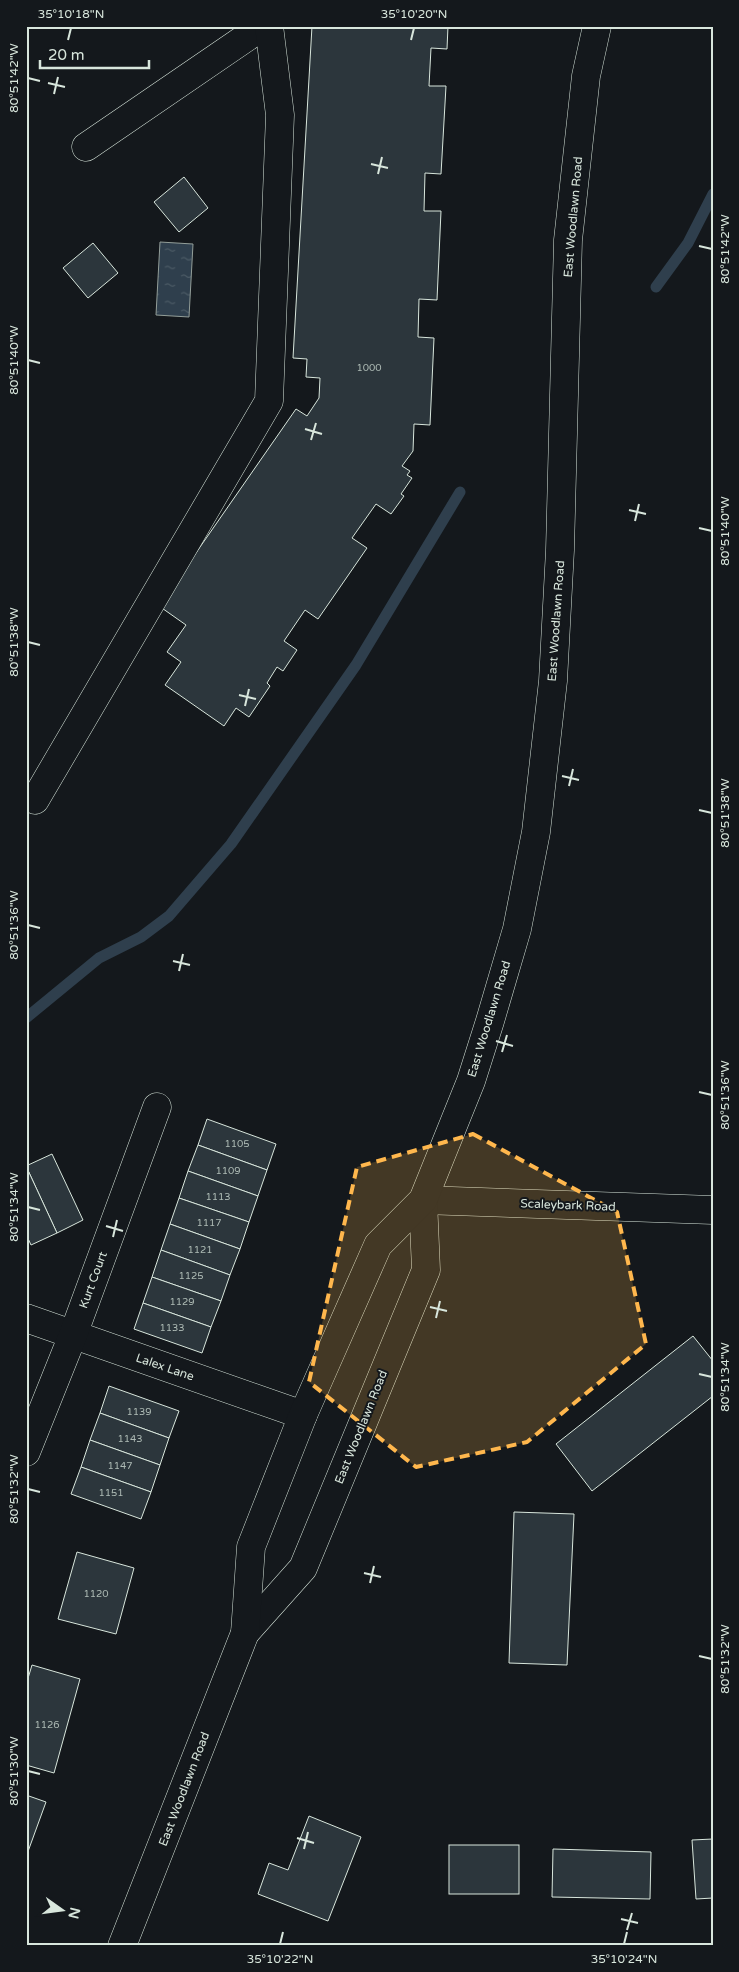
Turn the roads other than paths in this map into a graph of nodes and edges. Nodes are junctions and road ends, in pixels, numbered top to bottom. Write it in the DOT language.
graph roads {
  1 [pos="263,26"];
  2 [pos="269,26"];
  3 [pos="597,26"];
  4 [pos="86,147"];
  5 [pos="35,800"];
  6 [pos="157,1107"];
  7 [pos="423,1200"];
  8 [pos="713,1210"];
  9 [pos="26,1318"];
  10 [pos="73,1335"];
  11 [pos="303,1415"];
  12 [pos="26,1452"];
  13 [pos="245,1632"];
  14 [pos="122,1946"];
  1 -- 4 [label="main road"];
  2 -- 5 [label="main road"];
  3 -- 7 [label="main road, East Woodlawn Road"];
  6 -- 10 [label="main road, Kurt Court"];
  7 -- 8 [label="main road, Scaleybark Road"];
  7 -- 11 [label="main road, East Woodlawn Road"];
  7 -- 13 [label="main road, East Woodlawn Road"];
  9 -- 10 [label="main road, Lalex Lane"];
  10 -- 11 [label="main road, Lalex Lane"];
  10 -- 12 [label="main road, Kurt Court"];
  11 -- 13 [label="main road, East Woodlawn Road"];
  13 -- 14 [label="main road, East Woodlawn Road"];
}
